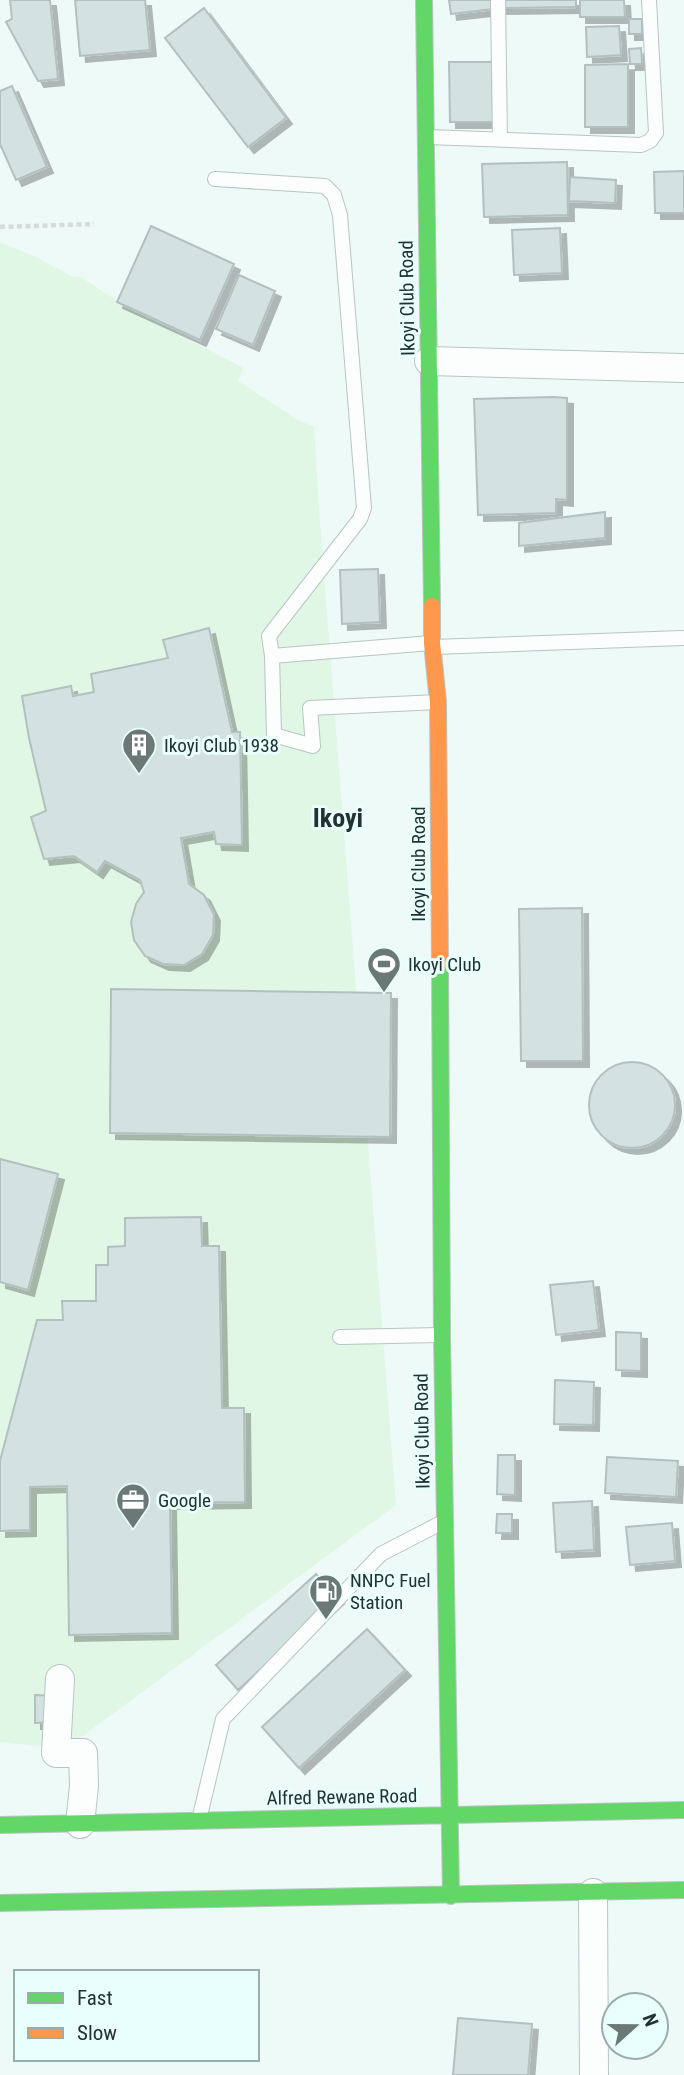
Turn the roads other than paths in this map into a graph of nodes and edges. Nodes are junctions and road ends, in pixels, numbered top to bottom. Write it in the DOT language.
graph roads {
  1 [pos="424,0"];
  2 [pos="498,0"];
  3 [pos="649,0"];
  4 [pos="426,137"];
  5 [pos="500,138"];
  6 [pos="215,178"];
  7 [pos="429,361"];
  8 [pos="682,368"];
  9 [pos="682,638"];
  10 [pos="433,645"];
  11 [pos="272,656"];
  12 [pos="438,702"];
  13 [pos="442,1335"];
  14 [pos="340,1337"];
  15 [pos="445,1520"];
  16 [pos="60,1679"];
  17 [pos="684,1810"];
  18 [pos="450,1816"];
  19 [pos="198,1821"];
  20 [pos="80,1824"];
  21 [pos="0,1825"];
  22 [pos="684,1890"];
  23 [pos="593,1893"];
  24 [pos="451,1896"];
  25 [pos="0,1903"];
  26 [pos="594,2075"];
  1 -- 4 [label="main road, Ikoyi Club Road"];
  2 -- 5 [label="lane"];
  3 -- 5 [label="lane"];
  4 -- 5 [label="lane"];
  4 -- 7 [label="main road, Ikoyi Club Road"];
  6 -- 11 [label="lane"];
  7 -- 8 [label="street"];
  7 -- 10 [label="main road, Ikoyi Club Road"];
  9 -- 10 [label="lane"];
  10 -- 11 [label="lane"];
  10 -- 12 [label="main road, Ikoyi Club Road"];
  11 -- 12 [label="lane"];
  12 -- 13 [label="main road, Ikoyi Club Road"];
  13 -- 14 [label="lane"];
  13 -- 15 [label="main road, Ikoyi Club Road"];
  15 -- 18 [label="main road, Ikoyi Club Road"];
  15 -- 19 [label="lane"];
  16 -- 20 [label="street"];
  17 -- 18 [label="main road, Alfred Rewane Road"];
  18 -- 19 [label="main road, Alfred Rewane Road"];
  18 -- 24 [label="main road, Ikoyi Club Road"];
  19 -- 20 [label="main road, Alfred Rewane Road"];
  20 -- 21 [label="main road, Alfred Rewane Road"];
  22 -- 23 [label="main road"];
  23 -- 24 [label="main road"];
  23 -- 26 [label="street"];
  24 -- 25 [label="main road"];
}
